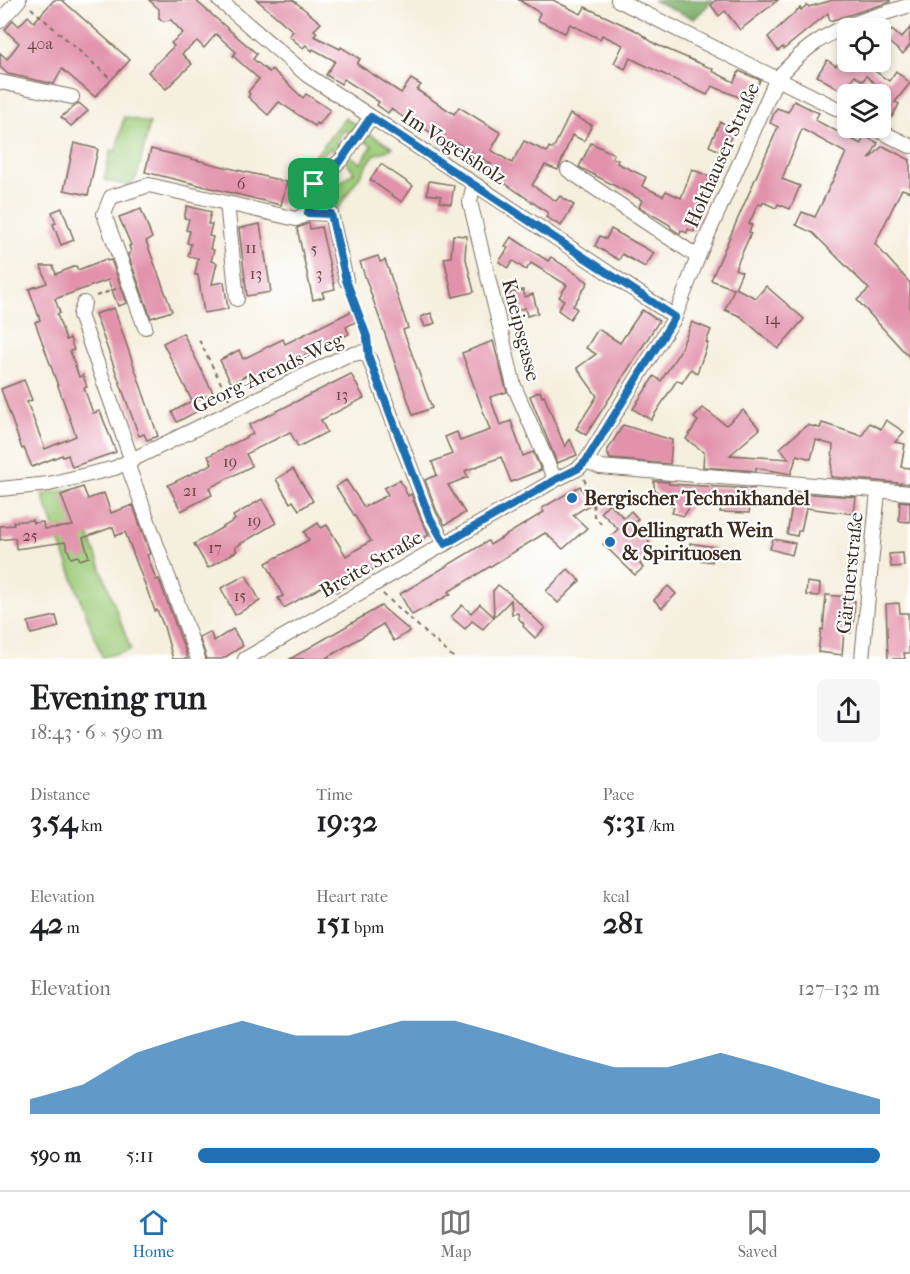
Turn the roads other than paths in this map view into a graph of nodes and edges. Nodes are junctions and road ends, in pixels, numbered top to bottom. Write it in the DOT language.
graph roads {
  1 [pos="219,0"];
  2 [pos="618,0"];
  3 [pos="25,4"];
  4 [pos="910,5"];
  5 [pos="0,21"];
  6 [pos="776,80"];
  7 [pos="0,82"];
  8 [pos="72,97"];
  9 [pos="837,108"];
  10 [pos="371,117"];
  11 [pos="891,136"];
  12 [pos="910,146"];
  13 [pos="568,170"];
  14 [pos="476,184"];
  15 [pos="227,203"];
  16 [pos="308,213"];
  17 [pos="698,257"];
  18 [pos="346,280"];
  19 [pos="237,299"];
  20 [pos="84,303"];
  21 [pos="675,317"];
  22 [pos="145,327"];
  23 [pos="130,462"];
  24 [pos="583,465"];
  25 [pos="555,480"];
  26 [pos="0,489"];
  27 [pos="878,491"];
  28 [pos="910,493"];
  29 [pos="445,544"];
  30 [pos="198,659"];
  31 [pos="245,659"];
  32 [pos="862,659"];
  1 -- 10 [label="street, Im Vogelsholz"];
  2 -- 6 [label="street"];
  3 -- 5 [label="street"];
  4 -- 6 [label="street, Holthauser Straße"];
  6 -- 9 [label="street"];
  6 -- 17 [label="street, Holthauser Straße"];
  7 -- 8 [label="street"];
  10 -- 14 [label="street, Im Vogelsholz"];
  10 -- 16 [label="street"];
  11 -- 12 [label="street"];
  13 -- 17 [label="street, Holthauser Straße"];
  14 -- 21 [label="street, Im Vogelsholz"];
  14 -- 25 [label="street, Kneipsgasse"];
  15 -- 16 [label="street"];
  15 -- 19 [label="street"];
  15 -- 22 [label="street"];
  16 -- 18 [label="street"];
  17 -- 21 [label="street, Holthauser Straße"];
  20 -- 23 [label="street"];
  21 -- 24 [label="street, Holthauser Straße"];
  23 -- 26 [label="street, Georg-Arends-Weg"];
  23 -- 29 [label="street, Georg-Arends-Weg"];
  23 -- 30 [label="street"];
  24 -- 25 [label="street, Breite Straße"];
  24 -- 27 [label="street"];
  25 -- 29 [label="street, Breite Straße"];
  27 -- 28 [label="street"];
  27 -- 32 [label="street, Gärtnerstraße"];
  29 -- 31 [label="street, Breite Straße"];
}
